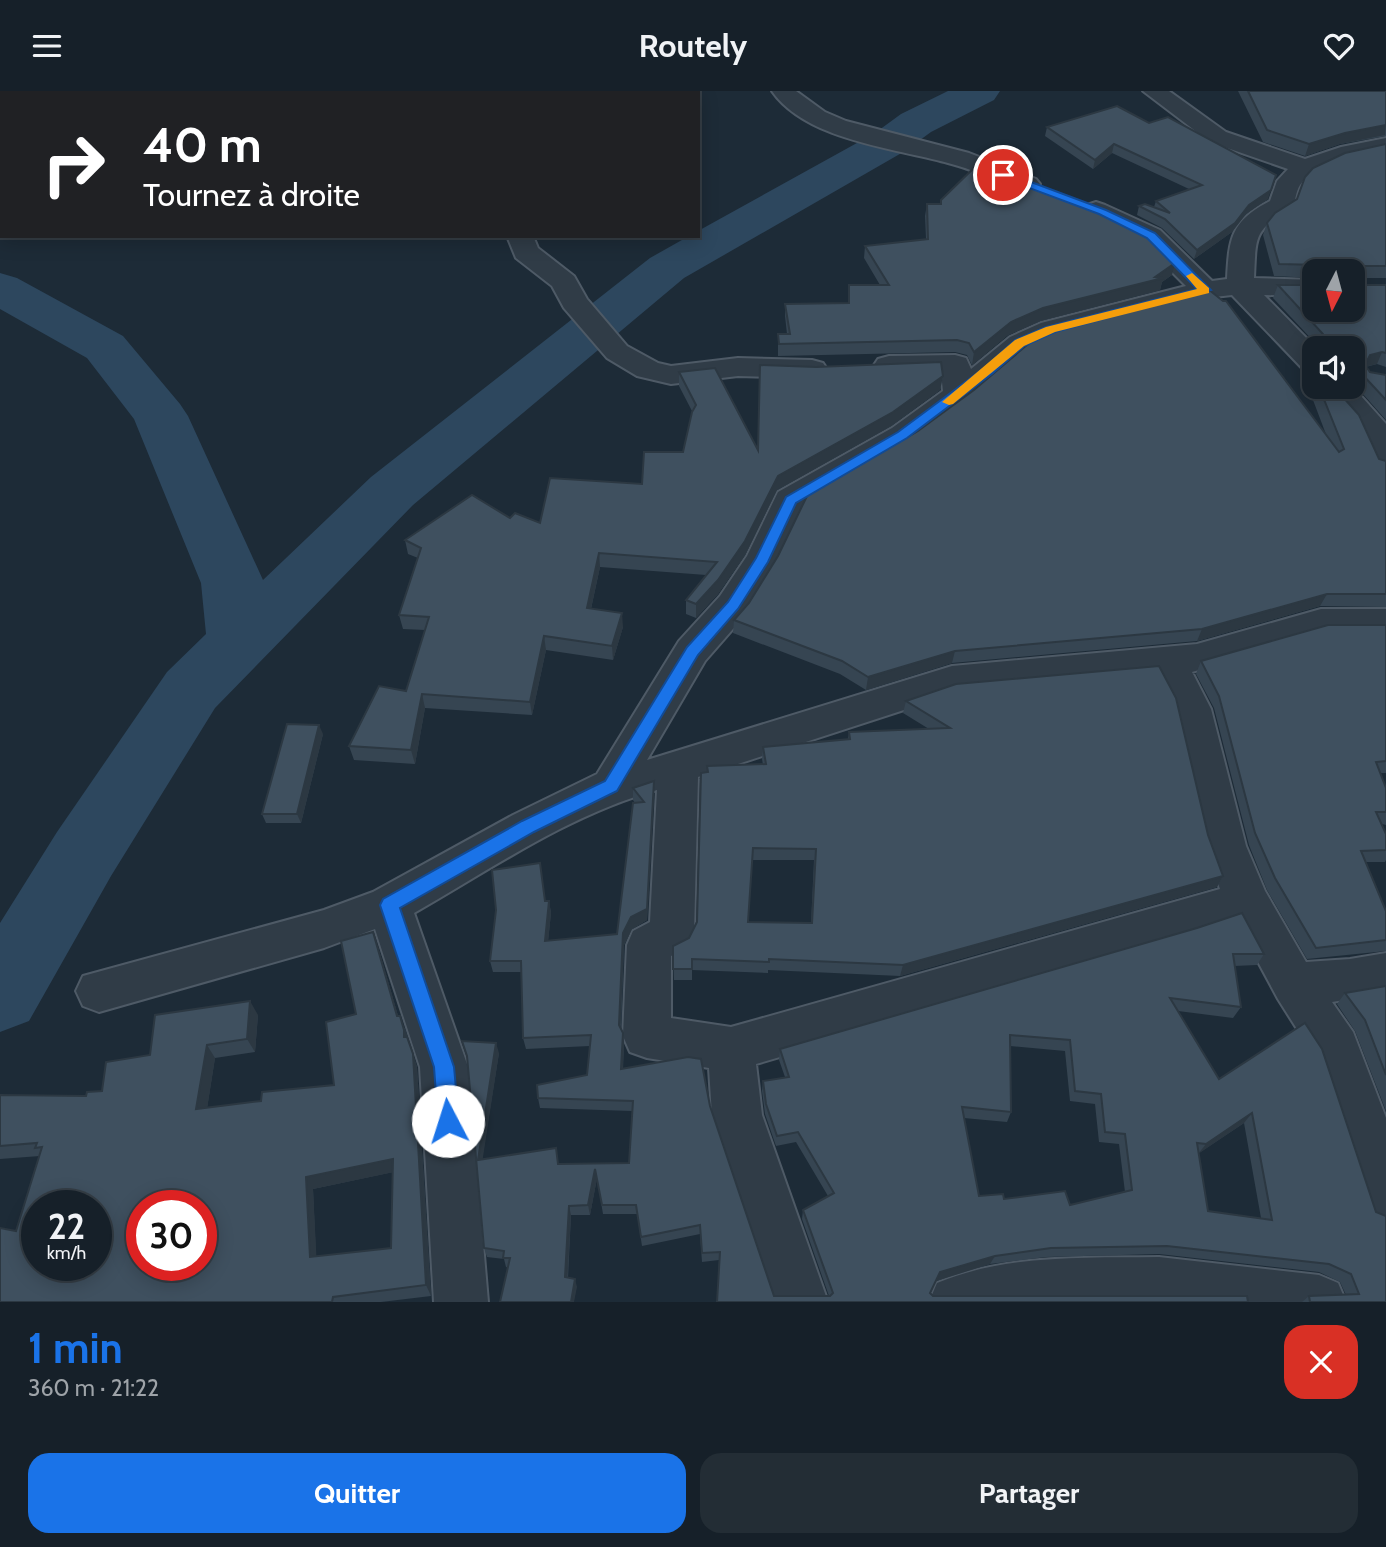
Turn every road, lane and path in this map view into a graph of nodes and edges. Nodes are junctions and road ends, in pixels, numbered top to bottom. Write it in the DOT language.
graph roads {
  1 [pos="783,91"];
  2 [pos="1154,91"];
  3 [pos="1386,145"];
  4 [pos="1307,167"];
  5 [pos="1053,194"];
  6 [pos="1078,203"];
  7 [pos="521,238"];
  8 [pos="1240,287"];
  9 [pos="1302,288"];
  10 [pos="1205,290"];
  11 [pos="1302,351"];
  12 [pos="959,394"];
  13 [pos="1348,399"];
  14 [pos="1357,399"];
  15 [pos="1386,408"];
  16 [pos="1386,464"];
  17 [pos="1386,622"];
  18 [pos="1168,662"];
  19 [pos="678,768"];
  20 [pos="611,786"];
  21 [pos="1246,899"];
  22 [pos="389,905"];
  23 [pos="1386,973"];
  24 [pos="1294,984"];
  25 [pos="99,991"];
  26 [pos="731,1049"];
  27 [pos="1386,1202"];
  28 [pos="461,1302"];
  29 [pos="801,1302"];
  30 [pos="956,1302"];
  31 [pos="1319,1302"];
  1 -- 5 [label="street"];
  2 -- 4 [label="street"];
  3 -- 4 [label="street"];
  4 -- 8 [label="street"];
  6 -- 10 [label="street"];
  7 -- 12 [label="street"];
  8 -- 9 [label="street"];
  8 -- 10 [label="street"];
  8 -- 11 [label="street"];
  10 -- 12 [label="street"];
  12 -- 20 [label="street"];
  13 -- 16 [label="street"];
  14 -- 15 [label="street"];
  17 -- 18 [label="street"];
  18 -- 19 [label="street"];
  18 -- 21 [label="street"];
  19 -- 20 [label="street"];
  19 -- 26 [label="street"];
  20 -- 22 [label="street"];
  21 -- 24 [label="street"];
  21 -- 26 [label="street"];
  22 -- 25 [label="street"];
  22 -- 28 [label="street"];
  23 -- 24 [label="street"];
  24 -- 27 [label="street"];
  26 -- 29 [label="street"];
  30 -- 31 [label="street"];
}
